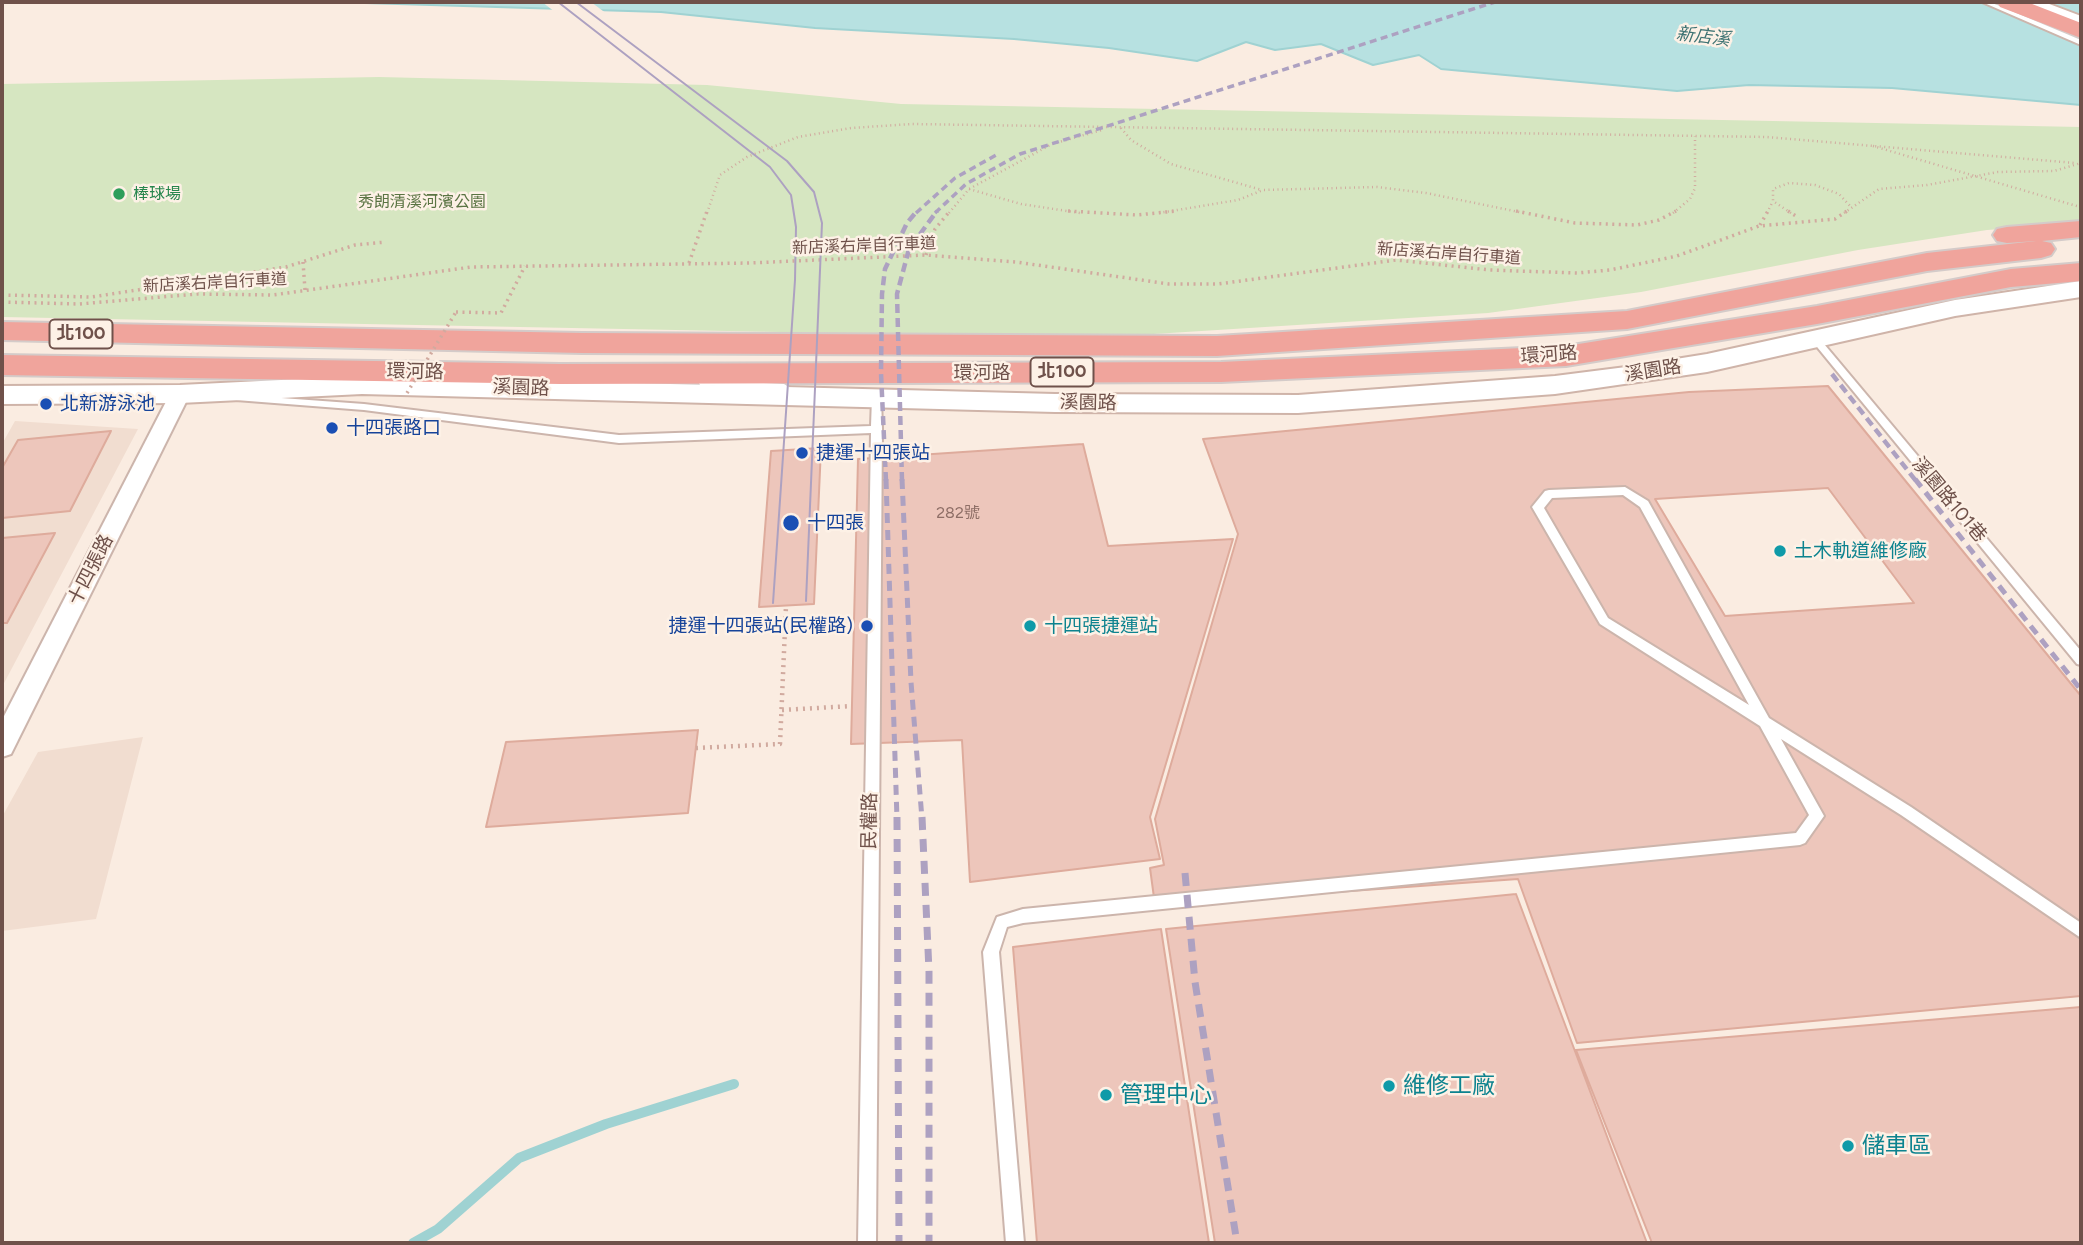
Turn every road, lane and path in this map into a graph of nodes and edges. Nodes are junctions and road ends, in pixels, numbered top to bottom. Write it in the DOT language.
graph roads {
  1 [pos="1985,2"];
  2 [pos="2008,2"];
  3 [pos="2028,2"];
  4 [pos="2066,2"];
  5 [pos="2081,8"];
  6 [pos="2081,23"];
  7 [pos="2081,31"];
  8 [pos="2081,43"];
  9 [pos="1121,128"];
  10 [pos="1695,136"];
  11 [pos="1866,144"];
  12 [pos="2079,163"];
  13 [pos="1974,176"];
  14 [pos="969,189"];
  15 [pos="1263,190"];
  16 [pos="1773,201"];
  17 [pos="1851,207"];
  18 [pos="2081,207"];
  19 [pos="1802,219"];
  20 [pos="1759,226"];
  21 [pos="2081,229"];
  22 [pos="386,242"];
  23 [pos="2081,247"];
  24 [pos="926,255"];
  25 [pos="303,262"];
  26 [pos="689,263"];
  27 [pos="524,266"];
  28 [pos="2081,272"];
  29 [pos="2081,289"];
  30 [pos="305,290"];
  31 [pos="2,295"];
  32 [pos="92,298"];
  33 [pos="2,302"];
  34 [pos="93,303"];
  35 [pos="2,331"];
  36 [pos="159,337"];
  37 [pos="1362,337"];
  38 [pos="1816,340"];
  39 [pos="2,342"];
  40 [pos="2,364"];
  41 [pos="561,374"];
  42 [pos="407,393"];
  43 [pos="180,394"];
  44 [pos="2,395"];
  45 [pos="877,398"];
  46 [pos="955,398"];
  47 [pos="877,429"];
  48 [pos="786,606"];
  49 [pos="2081,660"];
  50 [pos="852,706"];
  51 [pos="782,710"];
  52 [pos="2,746"];
  53 [pos="696,748"];
  54 [pos="2081,931"];
  55 [pos="867,1243"];
  56 [pos="1015,1243"];
  1 -- 8 [label="lane"];
  2 -- 7 [label="highway"];
  3 -- 6 [label="street"];
  4 -- 5 [label="street"];
  9 -- 10 [label="path"];
  9 -- 14 [label="path"];
  9 -- 15 [label="path"];
  9 -- 26 [label="path"];
  10 -- 11 [label="path"];
  10 -- 15 [label="path"];
  11 -- 12 [label="path"];
  11 -- 13 [label="path"];
  12 -- 13 [label="path"];
  13 -- 17 [label="path"];
  13 -- 18 [label="path"];
  14 -- 15 [label="path"];
  14 -- 24 [label="path"];
  16 -- 17 [label="path"];
  16 -- 19 [label="path"];
  16 -- 20 [label="path"];
  17 -- 19 [label="path, 新店溪右岸自行車道"];
  19 -- 20 [label="path, 新店溪右岸自行車道"];
  20 -- 24 [label="path, 新店溪右岸自行車道"];
  21 -- 37 [label="highway"];
  22 -- 25 [label="path"];
  23 -- 37 [label="highway, 環河路 / 北100"];
  24 -- 26 [label="path, 新店溪右岸自行車道"];
  25 -- 30 [label="path"];
  25 -- 32 [label="path"];
  26 -- 27 [label="path, 新店溪右岸自行車道"];
  27 -- 30 [label="path, 新店溪右岸自行車道"];
  27 -- 42 [label="path, bridge"];
  28 -- 41 [label="highway, 環河路 / 北100"];
  29 -- 38 [label="street, 溪園路"];
  30 -- 34 [label="path, 新店溪右岸自行車道"];
  31 -- 32 [label="path"];
  32 -- 34 [label="path"];
  33 -- 34 [label="path, 新店溪右岸自行車道"];
  35 -- 36 [label="highway, 環河路 / 北100"];
  36 -- 37 [label="highway, 環河路 / 北100"];
  36 -- 39 [label="highway"];
  38 -- 46 [label="street, 溪園路"];
  38 -- 49 [label="lane, 溪園路101巷"];
  40 -- 41 [label="highway, 環河路 / 北100"];
  41 -- 46 [label="lane"];
  43 -- 44 [label="street, 溪園路"];
  43 -- 45 [label="street, 溪園路"];
  43 -- 47 [label="lane"];
  43 -- 52 [label="street, 十四張路"];
  45 -- 46 [label="street, 溪園路"];
  45 -- 47 [label="lane, 民權路"];
  47 -- 55 [label="lane, 民權路"];
  48 -- 51 [label="path"];
  50 -- 51 [label="path"];
  51 -- 53 [label="path"];
  54 -- 56 [label="lane"];
}
